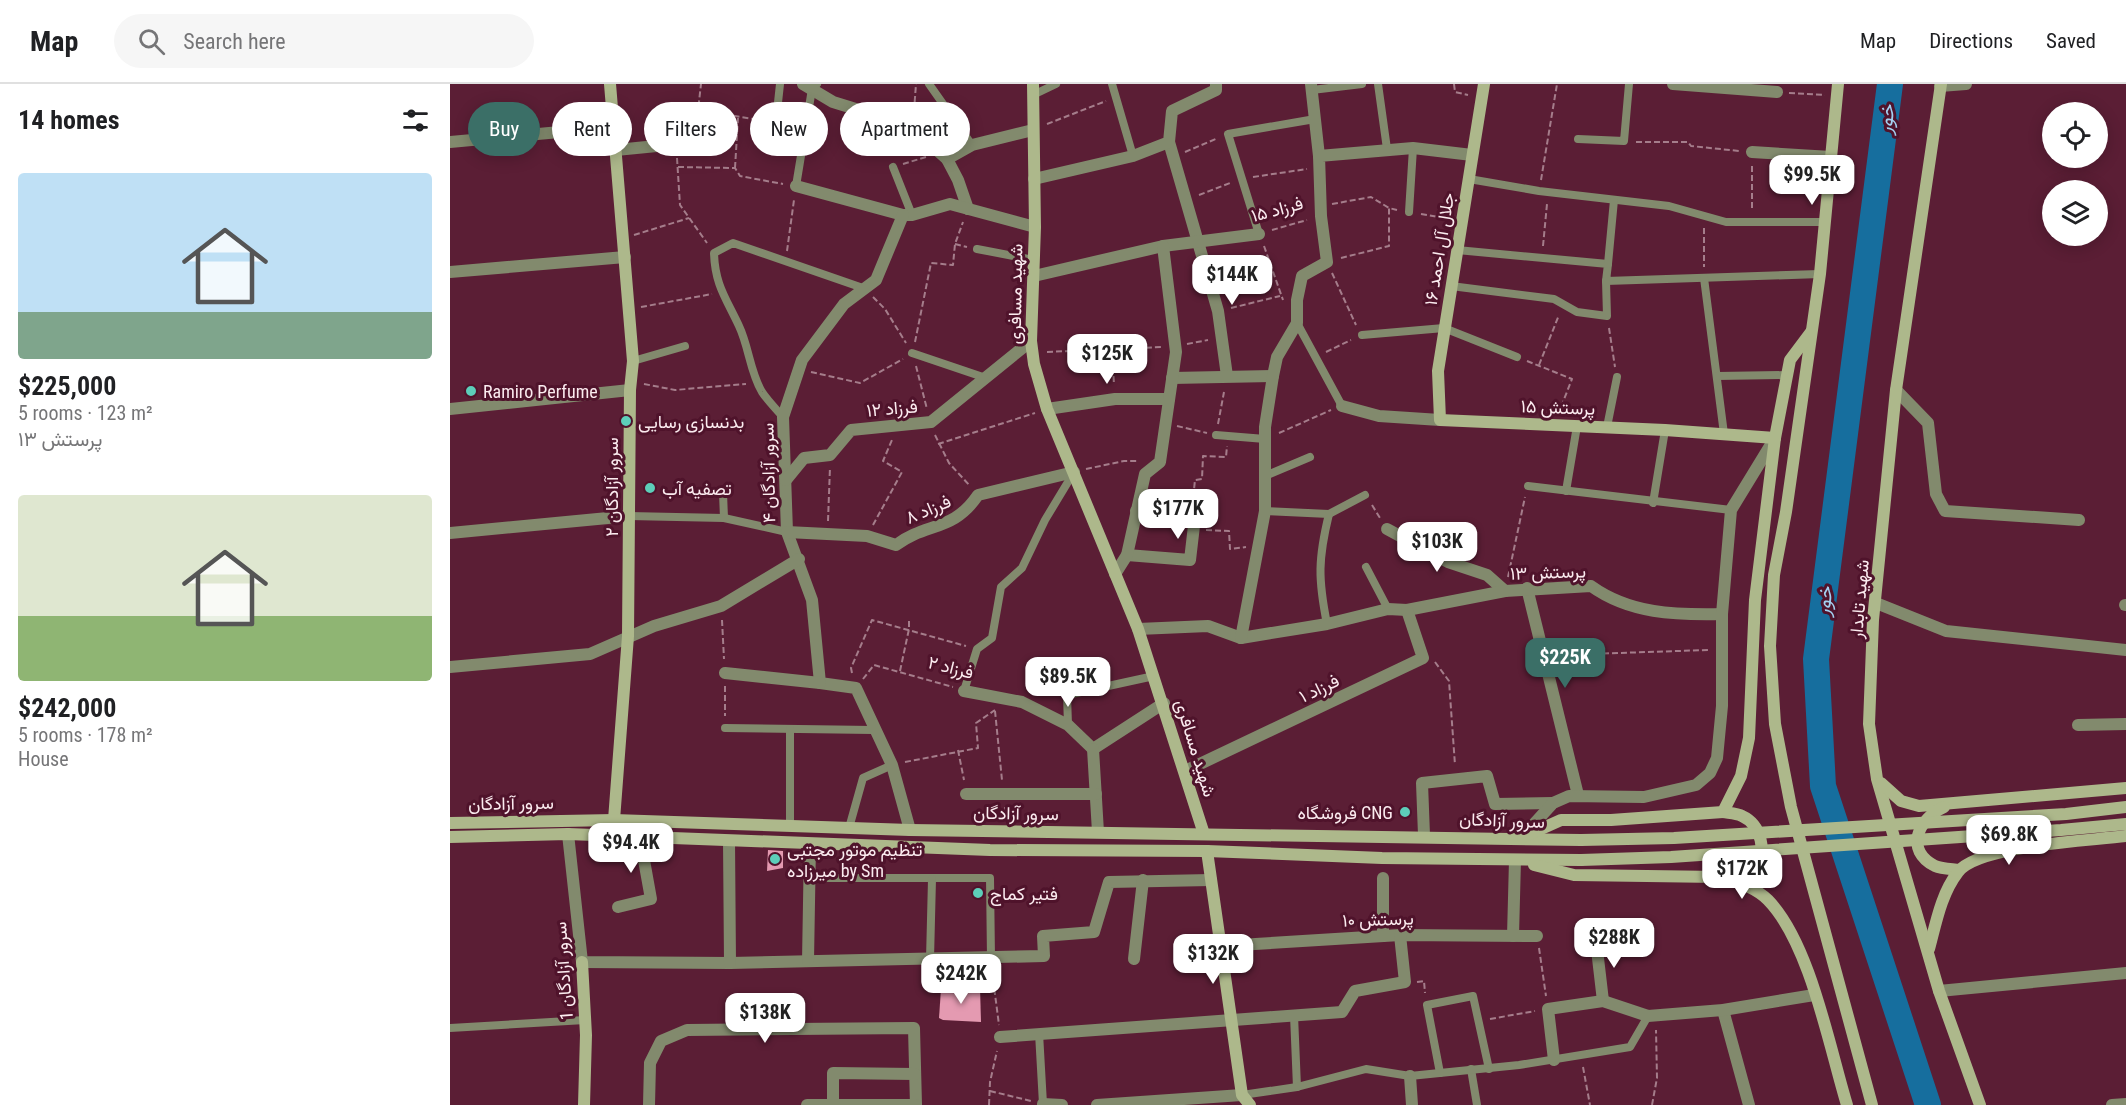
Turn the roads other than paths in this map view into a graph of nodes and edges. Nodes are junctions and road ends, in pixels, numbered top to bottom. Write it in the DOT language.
graph roads {
  1 [pos="610,84"];
  2 [pos="780,84"];
  3 [pos="929,84"];
  4 [pos="1056,84"];
  5 [pos="1112,84"];
  6 [pos="1216,84"];
  7 [pos="1362,84"];
  8 [pos="1378,84"];
  9 [pos="1484,84"];
  10 [pos="1629,84"];
  11 [pos="1673,84"];
  12 [pos="1966,84"];
  13 [pos="1941,85"];
  14 [pos="811,86"];
  15 [pos="1312,87"];
  16 [pos="1723,87"];
  17 [pos="1033,90"];
  18 [pos="1837,90"];
  19 [pos="1777,92"];
  20 [pos="612,102"];
  21 [pos="778,102"];
  22 [pos="840,104"];
  23 [pos="1315,119"];
  24 [pos="1033,130"];
  25 [pos="552,133"];
  26 [pos="1578,139"];
  27 [pos="450,142"];
  28 [pos="1169,142"];
  29 [pos="972,145"];
  30 [pos="1413,148"];
  31 [pos="1387,149"];
  32 [pos="1752,153"];
  33 [pos="1472,155"];
  34 [pos="616,156"];
  35 [pos="944,156"];
  36 [pos="1133,156"];
  37 [pos="1319,156"];
  38 [pos="1831,157"];
  39 [pos="893,167"];
  40 [pos="1034,179"];
  41 [pos="1469,179"];
  42 [pos="796,186"];
  43 [pos="1614,200"];
  44 [pos="968,209"];
  45 [pos="1409,212"];
  46 [pos="907,215"];
  47 [pos="1825,222"];
  48 [pos="1035,227"];
  49 [pos="1259,234"];
  50 [pos="1200,243"];
  51 [pos="1163,246"];
  52 [pos="977,249"];
  53 [pos="1457,250"];
  54 [pos="624,257"];
  55 [pos="1034,260"];
  56 [pos="1608,264"];
  57 [pos="450,272"];
  58 [pos="1820,274"];
  59 [pos="1034,276"];
  60 [pos="1704,278"];
  61 [pos="1606,280"];
  62 [pos="1451,286"];
  63 [pos="863,288"];
  64 [pos="1297,323"];
  65 [pos="1444,328"];
  66 [pos="1812,331"];
  67 [pos="1362,335"];
  68 [pos="685,346"];
  69 [pos="1031,347"];
  70 [pos="912,353"];
  71 [pos="1517,357"];
  72 [pos="633,361"];
  73 [pos="1787,375"];
  74 [pos="1227,376"];
  75 [pos="1273,376"];
  76 [pos="1717,376"];
  77 [pos="983,377"];
  78 [pos="1617,377"];
  79 [pos="1172,378"];
  80 [pos="631,386"];
  81 [pos="1896,390"];
  82 [pos="1169,399"];
  83 [pos="1342,406"];
  84 [pos="450,409"];
  85 [pos="1047,409"];
  86 [pos="783,417"];
  87 [pos="1440,420"];
  88 [pos="1577,426"];
  89 [pos="1607,428"];
  90 [pos="1665,430"];
  91 [pos="1724,434"];
  92 [pos="1216,435"];
  93 [pos="1775,438"];
  94 [pos="1265,439"];
  95 [pos="1310,457"];
  96 [pos="1074,472"];
  97 [pos="1265,476"];
  98 [pos="786,480"];
  99 [pos="1528,486"];
  100 [pos="1566,491"];
  101 [pos="723,494"];
  102 [pos="1365,495"];
  103 [pos="1653,503"];
  104 [pos="1731,510"];
  105 [pos="1136,511"];
  106 [pos="1265,511"];
  107 [pos="1329,514"];
  108 [pos="629,516"];
  109 [pos="724,518"];
  110 [pos="2079,520"];
  111 [pos="1387,529"];
  112 [pos="787,532"];
  113 [pos="450,533"];
  114 [pos="1127,555"];
  115 [pos="799,559"];
  116 [pos="1366,567"];
  117 [pos="1115,574"];
  118 [pos="1527,588"];
  119 [pos="1505,591"];
  120 [pos="1876,603"];
  121 [pos="1388,609"];
  122 [pos="1407,610"];
  123 [pos="1722,614"];
  124 [pos="1327,624"];
  125 [pos="1138,629"];
  126 [pos="628,636"];
  127 [pos="1241,638"];
  128 [pos="2126,650"];
  129 [pos="450,668"];
  130 [pos="725,674"];
  131 [pos="1154,676"];
  132 [pos="820,683"];
  133 [pos="964,691"];
  134 [pos="1164,703"];
  135 [pos="2126,724"];
  136 [pos="1068,725"];
  137 [pos="2078,725"];
  138 [pos="725,728"];
  139 [pos="790,729"];
  140 [pos="873,730"];
  141 [pos="1093,749"];
  142 [pos="892,765"];
  143 [pos="1185,771"];
  144 [pos="1877,779"];
  145 [pos="2126,788"];
  146 [pos="966,794"];
  147 [pos="1096,794"];
  148 [pos="1578,795"];
  149 [pos="1554,803"];
  150 [pos="1948,805"];
  151 [pos="2126,807"];
  152 [pos="1723,813"];
  153 [pos="614,819"];
  154 [pos="450,823"];
  155 [pos="2126,824"];
  156 [pos="790,825"];
  157 [pos="849,828"];
  158 [pos="910,830"];
  159 [pos="1098,832"];
  160 [pos="568,834"];
  161 [pos="1204,834"];
  162 [pos="1424,835"];
  163 [pos="2126,836"];
  164 [pos="450,837"];
  165 [pos="640,838"];
  166 [pos="1521,838"];
  167 [pos="729,841"];
  168 [pos="810,844"];
  169 [pos="911,847"];
  170 [pos="1207,851"];
  171 [pos="1515,860"];
  172 [pos="1959,870"];
  173 [pos="810,878"];
  174 [pos="1383,878"];
  175 [pos="932,879"];
  176 [pos="1143,880"];
  177 [pos="1211,880"];
  178 [pos="1740,882"];
  179 [pos="618,907"];
  180 [pos="1400,935"];
  181 [pos="1383,936"];
  182 [pos="1513,936"];
  183 [pos="1537,936"];
  184 [pos="1596,941"];
  185 [pos="1222,946"];
  186 [pos="1929,950"];
  187 [pos="930,959"];
  188 [pos="990,959"];
  189 [pos="1134,959"];
  190 [pos="808,961"];
  191 [pos="582,962"];
  192 [pos="730,963"];
  193 [pos="2126,973"];
  194 [pos="1939,991"];
  195 [pos="1814,995"];
  196 [pos="1603,1001"];
  197 [pos="1723,1010"];
  198 [pos="1294,1015"];
  199 [pos="1651,1015"];
  200 [pos="1233,1018"];
  201 [pos="585,1020"];
  202 [pos="450,1028"];
  203 [pos="1039,1034"];
  204 [pos="1000,1037"];
  205 [pos="1554,1060"];
  206 [pos="1471,1069"];
  207 [pos="1489,1069"];
  208 [pos="1440,1073"];
  209 [pos="915,1074"];
  210 [pos="1410,1076"];
  211 [pos="1298,1087"];
  212 [pos="1246,1100"];
  213 [pos="1043,1104"];
  214 [pos="2126,1104"];
  215 [pos="584,1105"];
  216 [pos="649,1105"];
  217 [pos="807,1105"];
  218 [pos="833,1105"];
  219 [pos="916,1105"];
  220 [pos="1062,1105"];
  221 [pos="1097,1105"];
  222 [pos="1412,1105"];
  223 [pos="1477,1105"];
  224 [pos="1749,1105"];
  225 [pos="1847,1105"];
  226 [pos="1872,1105"];
  227 [pos="1980,1105"];
  228 [pos="2112,1105"];
  1 -- 20 [label="main road, سرور آزادگان ۲"];
  2 -- 21 [label="lane"];
  3 -- 29 [label="lane"];
  4 -- 17 [label="lane"];
  5 -- 36 [label="lane"];
  6 -- 28 [label="street"];
  7 -- 15 [label="lane"];
  8 -- 31 [label="lane"];
  9 -- 33 [label="main road, جلال آل احمد ۱۶"];
  10 -- 26 [label="lane"];
  11 -- 16 [label="street"];
  12 -- 13 [label="street"];
  13 -- 81 [label="main road, شهید تابدار"];
  14 -- 22 [label="street"];
  14 -- 42 [label="lane"];
  15 -- 23 [label="street, فرزاد ۱۵"];
  16 -- 19 [label="street"];
  17 -- 24 [label="main road, شهید مسافری"];
  18 -- 38 [label="main road"];
  23 -- 37 [label="street, فرزاد ۱۵"];
  23 -- 49 [label="lane"];
  24 -- 29 [label="street"];
  24 -- 40 [label="main road, شهید مسافری"];
  25 -- 27 [label="street"];
  28 -- 36 [label="street"];
  28 -- 50 [label="street"];
  30 -- 31 [label="street"];
  30 -- 33 [label="street"];
  30 -- 45 [label="lane"];
  31 -- 37 [label="street"];
  32 -- 38 [label="street"];
  33 -- 41 [label="main road, جلال آل احمد ۱۶"];
  34 -- 54 [label="main road, سرور آزادگان ۲"];
  35 -- 44 [label="street"];
  36 -- 40 [label="street"];
  37 -- 64 [label="street, فرزاد ۱۵"];
  38 -- 47 [label="main road"];
  39 -- 46 [label="lane"];
  40 -- 48 [label="main road, شهید مسافری"];
  41 -- 43 [label="lane"];
  41 -- 53 [label="main road, جلال آل احمد ۱۶"];
  42 -- 46 [label="street"];
  43 -- 47 [label="lane"];
  43 -- 56 [label="lane"];
  44 -- 46 [label="street"];
  44 -- 48 [label="street"];
  46 -- 63 [label="street, سرور آزادگان ۴"];
  47 -- 58 [label="main road"];
  48 -- 55 [label="main road, شهید مسافری"];
  49 -- 50 [label="street, فرزاد ۱۵"];
  50 -- 51 [label="street, فرزاد ۱۵"];
  50 -- 74 [label="street"];
  51 -- 59 [label="street, فرزاد ۱۵"];
  51 -- 79 [label="street"];
  52 -- 55 [label="lane"];
  53 -- 56 [label="lane"];
  53 -- 62 [label="main road, جلال آل احمد ۱۶"];
  54 -- 57 [label="street"];
  54 -- 72 [label="main road, سرور آزادگان ۲"];
  55 -- 59 [label="main road, شهید مسافری"];
  56 -- 61 [label="lane"];
  58 -- 60 [label="lane"];
  58 -- 66 [label="main road"];
  59 -- 69 [label="main road, شهید مسافری"];
  60 -- 61 [label="lane"];
  60 -- 76 [label="lane"];
  61 -- 62 [label="lane"];
  62 -- 65 [label="main road, جلال آل احمد ۱۶"];
  63 -- 86 [label="street, سرور آزادگان ۴"];
  63 -- 86 [label="lane"];
  64 -- 75 [label="street"];
  64 -- 83 [label="lane"];
  65 -- 67 [label="lane"];
  65 -- 71 [label="lane"];
  65 -- 87 [label="main road, جلال آل احمد ۱۶"];
  66 -- 73 [label="main road"];
  66 -- 226 [label="main road"];
  68 -- 72 [label="lane"];
  69 -- 77 [label="street, فرزاد ۱۲"];
  69 -- 85 [label="main road, شهید مسافری"];
  70 -- 77 [label="lane"];
  72 -- 80 [label="main road, سرور آزادگان ۲"];
  73 -- 76 [label="lane"];
  73 -- 93 [label="main road"];
  74 -- 75 [label="street"];
  74 -- 79 [label="street"];
  75 -- 94 [label="street"];
  76 -- 91 [label="lane"];
  77 -- 98 [label="street, فرزاد ۱۲"];
  78 -- 89 [label="lane"];
  79 -- 82 [label="street"];
  80 -- 84 [label="street"];
  80 -- 108 [label="main road, سرور آزادگان ۲"];
  81 -- 110 [label="street"];
  81 -- 120 [label="main road, شهید تابدار"];
  82 -- 85 [label="street"];
  82 -- 105 [label="street"];
  83 -- 87 [label="street, پرستش ۱۵"];
  85 -- 96 [label="main road, شهید مسافری"];
  86 -- 98 [label="street, سرور آزادگان ۴"];
  87 -- 88 [label="main road, پرستش ۱۵"];
  88 -- 89 [label="main road, پرستش ۱۵"];
  88 -- 100 [label="lane"];
  89 -- 90 [label="main road, پرستش ۱۵"];
  90 -- 91 [label="main road, پرستش ۱۵"];
  90 -- 103 [label="lane"];
  91 -- 93 [label="main road, پرستش ۱۵"];
  92 -- 94 [label="lane"];
  93 -- 104 [label="street"];
  93 -- 152 [label="main road"];
  94 -- 97 [label="street"];
  95 -- 97 [label="lane"];
  96 -- 112 [label="street, فرزاد ۸"];
  96 -- 117 [label="main road, شهید مسافری"];
  96 -- 133 [label="lane"];
  97 -- 106 [label="street"];
  98 -- 112 [label="street, سرور آزادگان ۴"];
  99 -- 100 [label="lane"];
  100 -- 103 [label="lane"];
  101 -- 109 [label="lane"];
  102 -- 107 [label="lane"];
  103 -- 104 [label="lane"];
  104 -- 123 [label="street"];
  105 -- 114 [label="street"];
  105 -- 114 [label="street"];
  106 -- 107 [label="lane"];
  106 -- 127 [label="street"];
  107 -- 124 [label="lane"];
  108 -- 109 [label="lane"];
  108 -- 113 [label="street"];
  108 -- 126 [label="main road, سرور آزادگان ۲"];
  109 -- 112 [label="lane"];
  111 -- 119 [label="street"];
  112 -- 115 [label="street, سرور آزادگان ۴"];
  114 -- 117 [label="street"];
  115 -- 126 [label="street"];
  115 -- 132 [label="street, سرور آزادگان ۴"];
  116 -- 121 [label="lane"];
  117 -- 125 [label="main road, شهید مسافری"];
  118 -- 119 [label="street, پرستش ۱۳"];
  118 -- 123 [label="street, پرستش ۱۳"];
  118 -- 148 [label="street"];
  119 -- 122 [label="street, پرستش ۱۳"];
  120 -- 128 [label="street"];
  120 -- 144 [label="main road, شهید تابدار"];
  121 -- 122 [label="street, پرستش ۱۳"];
  121 -- 124 [label="street, پرستش ۱۳"];
  122 -- 143 [label="street, فرزاد ۱"];
  123 -- 148 [label="street"];
  124 -- 127 [label="street, پرستش ۱۳"];
  125 -- 127 [label="street"];
  125 -- 131 [label="main road, شهید مسافری"];
  126 -- 129 [label="street"];
  126 -- 153 [label="main road, سرور آزادگان ۲"];
  130 -- 132 [label="street"];
  131 -- 134 [label="main road, شهید مسافری"];
  131 -- 136 [label="lane"];
  132 -- 140 [label="street"];
  133 -- 136 [label="street, فرزاد ۲"];
  134 -- 141 [label="street"];
  134 -- 143 [label="main road, شهید مسافری"];
  135 -- 137 [label="street"];
  136 -- 141 [label="street, فرزاد ۲"];
  138 -- 139 [label="lane"];
  139 -- 140 [label="lane"];
  139 -- 156 [label="lane"];
  140 -- 142 [label="street"];
  141 -- 147 [label="street"];
  142 -- 157 [label="lane"];
  142 -- 158 [label="street"];
  143 -- 161 [label="main road, شهید مسافری"];
  144 -- 150 [label="main road"];
  144 -- 186 [label="main road, شهید تابدار"];
  145 -- 150 [label="main road"];
  146 -- 147 [label="street"];
  147 -- 159 [label="street"];
  148 -- 149 [label="street"];
  149 -- 162 [label="street"];
  149 -- 166 [label="street"];
  150 -- 172 [label="main road"];
  151 -- 166 [label="main road, سرور آزادگان, bridge"];
  152 -- 166 [label="main road"];
  152 -- 178 [label="main road"];
  153 -- 154 [label="main road, سرور آزادگان"];
  153 -- 156 [label="main road, سرور آزادگان"];
  155 -- 171 [label="main road, سرور آزادگان, bridge"];
  156 -- 157 [label="main road, سرور آزادگان"];
  157 -- 158 [label="main road, سرور آزادگان"];
  158 -- 159 [label="main road, سرور آزادگان"];
  158 -- 169 [label="main road"];
  159 -- 161 [label="main road, سرور آزادگان"];
  160 -- 164 [label="main road, سرور آزادگان"];
  160 -- 165 [label="main road, سرور آزادگان"];
  160 -- 191 [label="street, سرور آزادگان 1"];
  161 -- 162 [label="main road, سرور آزادگان"];
  162 -- 166 [label="main road, سرور آزادگان"];
  163 -- 172 [label="main road"];
  165 -- 167 [label="main road, سرور آزادگان"];
  165 -- 179 [label="street"];
  167 -- 168 [label="main road, سرور آزادگان"];
  167 -- 192 [label="street"];
  168 -- 169 [label="main road, سرور آزادگان"];
  168 -- 173 [label="street"];
  169 -- 170 [label="main road, سرور آزادگان"];
  170 -- 171 [label="main road, سرور آزادگان"];
  170 -- 177 [label="main road"];
  171 -- 178 [label="main road"];
  171 -- 182 [label="street"];
  172 -- 186 [label="main road"];
  173 -- 175 [label="lane"];
  173 -- 190 [label="street"];
  174 -- 181 [label="street"];
  175 -- 187 [label="lane"];
  175 -- 188 [label="lane"];
  176 -- 177 [label="street"];
  176 -- 188 [label="street"];
  176 -- 189 [label="street"];
  177 -- 185 [label="main road"];
  178 -- 195 [label="main road"];
  180 -- 181 [label="street, پرستش ۱۰"];
  180 -- 182 [label="street, پرستش ۱۰"];
  180 -- 198 [label="street"];
  181 -- 185 [label="street, پرستش ۱۰"];
  182 -- 183 [label="street, پرستش ۱۰"];
  184 -- 196 [label="street"];
  185 -- 200 [label="main road"];
  186 -- 194 [label="main road, شهید تابدار"];
  187 -- 188 [label="street"];
  187 -- 190 [label="street"];
  190 -- 192 [label="street"];
  191 -- 192 [label="street"];
  191 -- 201 [label="main road, سرور آزادگان 1"];
  193 -- 194 [label="street"];
  194 -- 227 [label="main road, شهید تابدار"];
  195 -- 197 [label="street"];
  195 -- 225 [label="main road"];
  196 -- 199 [label="street"];
  196 -- 205 [label="street"];
  197 -- 199 [label="street"];
  197 -- 224 [label="street"];
  198 -- 200 [label="street"];
  198 -- 211 [label="lane"];
  199 -- 205 [label="lane"];
  200 -- 203 [label="street"];
  200 -- 212 [label="main road"];
  201 -- 202 [label="lane"];
  201 -- 215 [label="main road, سرور آزادگان 1"];
  203 -- 204 [label="street"];
  203 -- 213 [label="lane"];
  205 -- 207 [label="lane"];
  206 -- 207 [label="lane"];
  206 -- 208 [label="lane"];
  206 -- 223 [label="lane"];
  207 -- 208 [label="lane"];
  208 -- 210 [label="lane"];
  209 -- 216 [label="street"];
  209 -- 218 [label="street"];
  209 -- 219 [label="street"];
  210 -- 211 [label="lane"];
  210 -- 222 [label="street"];
  211 -- 212 [label="lane"];
  212 -- 221 [label="street"];
  213 -- 220 [label="street"];
  214 -- 228 [label="street"];
  217 -- 218 [label="street"];
  218 -- 219 [label="street"];
}
